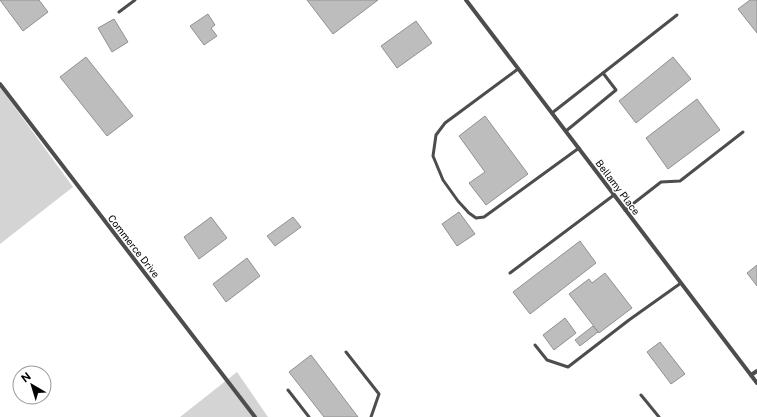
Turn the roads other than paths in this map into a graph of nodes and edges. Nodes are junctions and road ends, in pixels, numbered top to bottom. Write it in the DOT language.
graph roads {
  1 [pos="136,0"];
  2 [pos="466,0"];
  3 [pos="119,12"];
  4 [pos="677,15"];
  5 [pos="518,68"];
  6 [pos="603,73"];
  7 [pos="0,84"];
  8 [pos="552,113"];
  9 [pos="566,131"];
  10 [pos="743,132"];
  11 [pos="578,148"];
  12 [pos="614,195"];
  13 [pos="625,210"];
  14 [pos="510,273"];
  15 [pos="681,284"];
  16 [pos="534,344"];
  17 [pos="346,352"];
  18 [pos="757,370"];
  19 [pos="751,375"];
  20 [pos="757,383"];
  21 [pos="288,390"];
  22 [pos="640,395"];
  23 [pos="255,417"];
  24 [pos="309,417"];
  25 [pos="371,417"];
  26 [pos="659,417"];
  1 -- 3 [label="lane"];
  2 -- 5 [label="street, Bellamy Place"];
  4 -- 6 [label="lane"];
  5 -- 8 [label="street, Bellamy Place"];
  5 -- 11 [label="lane"];
  6 -- 8 [label="lane"];
  6 -- 9 [label="lane"];
  7 -- 23 [label="street, Commerce Drive"];
  8 -- 9 [label="street, Bellamy Place"];
  9 -- 11 [label="street, Bellamy Place"];
  10 -- 13 [label="lane"];
  11 -- 12 [label="street, Bellamy Place"];
  12 -- 13 [label="street, Bellamy Place"];
  12 -- 14 [label="lane"];
  13 -- 15 [label="street, Bellamy Place"];
  15 -- 16 [label="lane"];
  15 -- 19 [label="street, Bellamy Place"];
  17 -- 25 [label="lane"];
  18 -- 19 [label="street"];
  19 -- 20 [label="street, Bellamy Place"];
  21 -- 24 [label="lane"];
  22 -- 26 [label="lane"];
}
